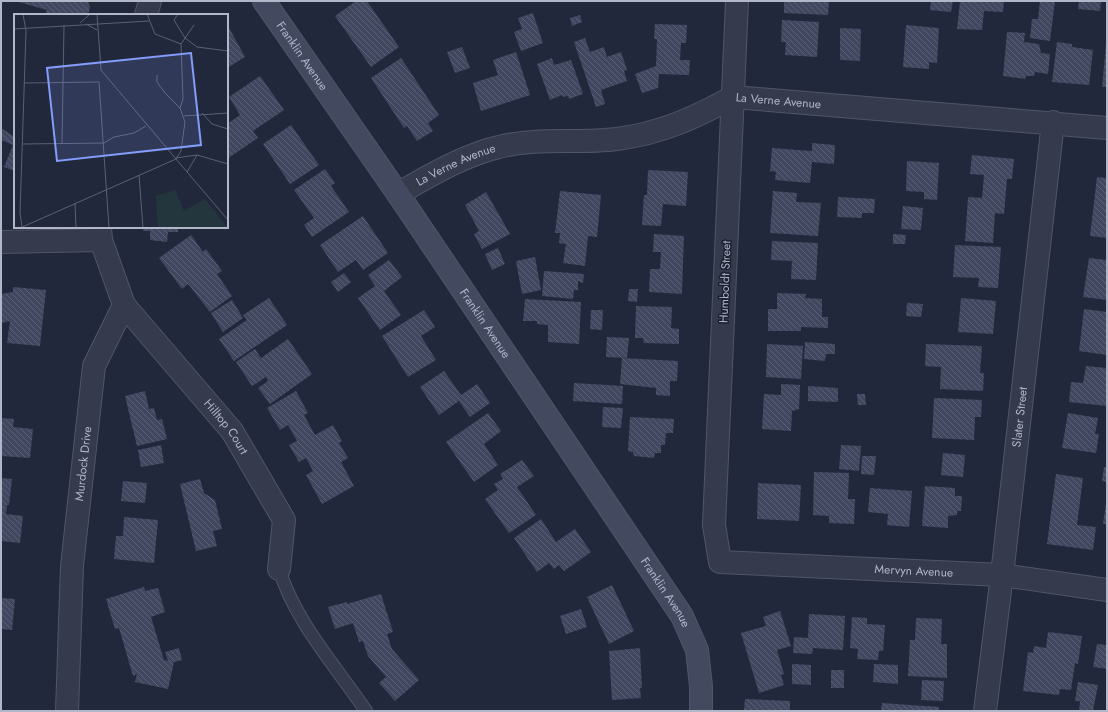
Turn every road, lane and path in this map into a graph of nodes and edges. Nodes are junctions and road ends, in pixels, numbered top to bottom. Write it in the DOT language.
graph roads {
  1 [pos="150,1"];
  2 [pos="737,1"];
  3 [pos="269,5"];
  4 [pos="146,14"];
  5 [pos="733,97"];
  6 [pos="1053,122"];
  7 [pos="1107,128"];
  8 [pos="398,194"];
  9 [pos="101,234"];
  10 [pos="1,242"];
  11 [pos="124,305"];
  12 [pos="720,562"];
  13 [pos="279,569"];
  14 [pos="1002,575"];
  15 [pos="1107,590"];
  16 [pos="67,711"];
  17 [pos="366,711"];
  18 [pos="701,711"];
  19 [pos="985,711"];
  1 -- 4 [label="street"];
  2 -- 5 [label="street, Humboldt Street"];
  3 -- 8 [label="street, Franklin Avenue"];
  5 -- 6 [label="street, La Verne Avenue"];
  5 -- 8 [label="street, La Verne Avenue"];
  5 -- 12 [label="street, Humboldt Street"];
  6 -- 7 [label="street, La Verne Avenue"];
  6 -- 14 [label="street, Slater Street"];
  8 -- 18 [label="street, Franklin Avenue"];
  9 -- 10 [label="street"];
  9 -- 11 [label="street"];
  11 -- 13 [label="street, Hilltop Court"];
  11 -- 16 [label="street, Murdock Drive"];
  12 -- 14 [label="street, Mervyn Avenue"];
  13 -- 17 [label="lane"];
  14 -- 15 [label="street, Mervyn Avenue"];
  14 -- 19 [label="street, Slater Street"];
}
